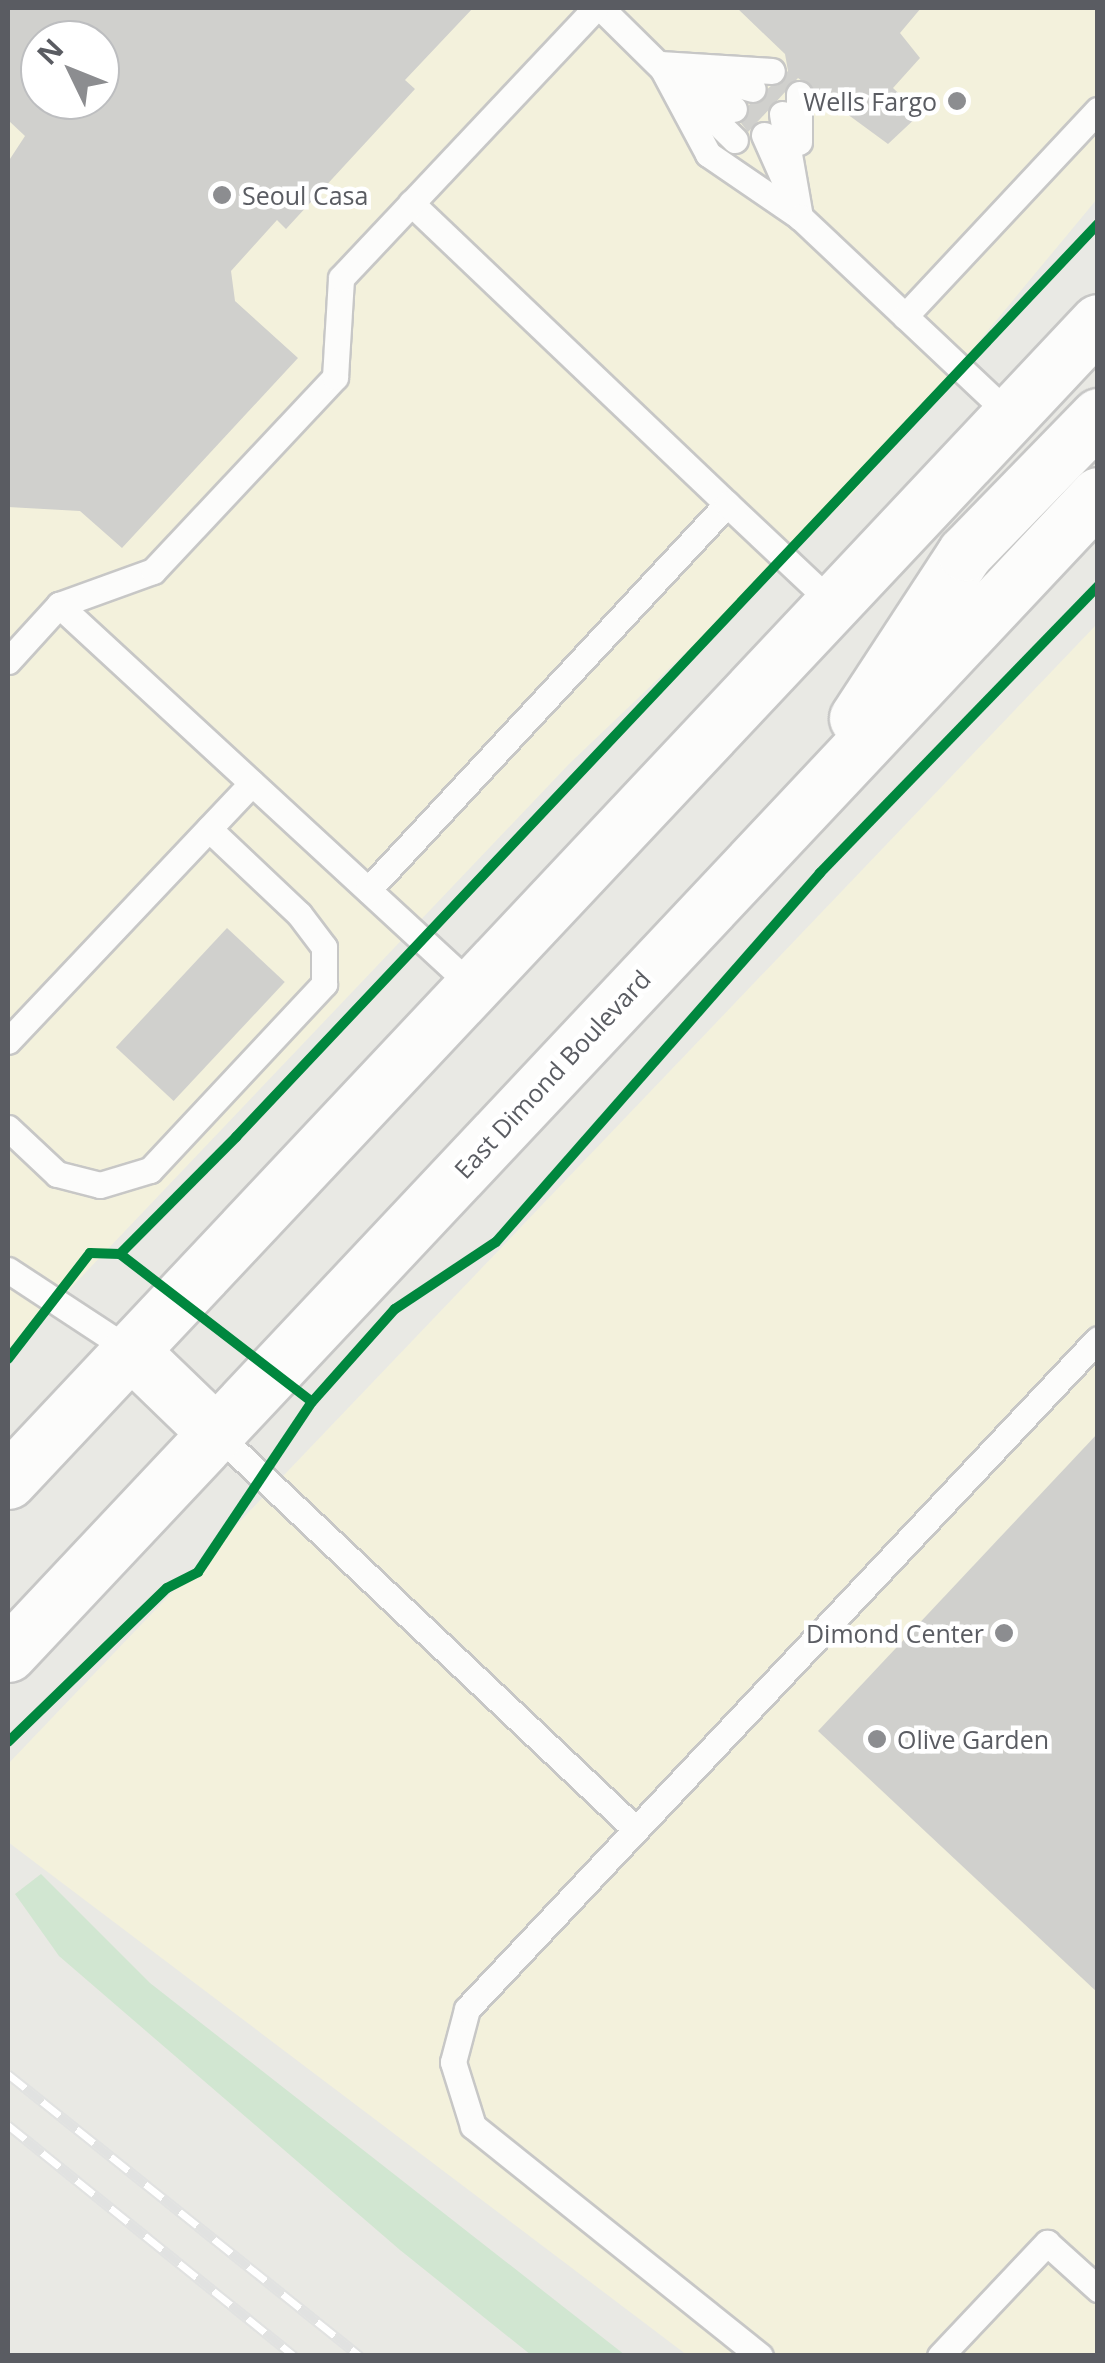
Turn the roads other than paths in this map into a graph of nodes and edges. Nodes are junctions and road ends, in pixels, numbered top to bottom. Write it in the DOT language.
graph roads {
  1 [pos="598,8"];
  2 [pos="660,64"];
  3 [pos="772,70"];
  4 [pos="753,89"];
  5 [pos="790,104"];
  6 [pos="734,109"];
  7 [pos="1098,110"];
  8 [pos="764,135"];
  9 [pos="735,140"];
  10 [pos="761,164"];
  11 [pos="411,203"];
  12 [pos="800,217"];
  13 [pos="904,316"];
  14 [pos="1098,322"];
  15 [pos="1010,415"];
  16 [pos="1098,416"];
  17 [pos="1098,495"];
  18 [pos="727,504"];
  19 [pos="833,604"];
  20 [pos="59,605"];
  21 [pos="8,662"];
  22 [pos="252,783"];
  23 [pos="815,795"];
  24 [pos="209,829"];
  25 [pos="368,890"];
  26 [pos="472,986"];
  27 [pos="8,1041"];
  28 [pos="8,1128"];
  29 [pos="8,1270"];
  30 [pos="1098,1339"];
  31 [pos="130,1350"];
  32 [pos="216,1432"];
  33 [pos="8,1481"];
  34 [pos="8,1654"];
  35 [pos="632,1826"];
  36 [pos="1098,2289"];
  37 [pos="944,2354"];
  38 [pos="760,2356"];
  1 -- 2 [label="lane"];
  1 -- 11 [label="lane"];
  2 -- 3 [label="lane"];
  2 -- 4 [label="lane"];
  2 -- 6 [label="lane"];
  2 -- 9 [label="lane"];
  2 -- 12 [label="lane"];
  5 -- 12 [label="lane"];
  7 -- 13 [label="lane"];
  8 -- 12 [label="lane"];
  10 -- 12 [label="lane"];
  11 -- 18 [label="lane"];
  11 -- 20 [label="lane"];
  12 -- 13 [label="lane"];
  13 -- 15 [label="lane"];
  14 -- 15 [label="main road"];
  15 -- 19 [label="main road"];
  16 -- 23 [label="main road"];
  17 -- 23 [label="main road, East Dimond Boulevard"];
  18 -- 19 [label="lane"];
  18 -- 25 [label="lane"];
  19 -- 26 [label="main road"];
  20 -- 21 [label="lane"];
  20 -- 22 [label="lane"];
  22 -- 24 [label="lane"];
  22 -- 25 [label="lane"];
  23 -- 32 [label="main road, East Dimond Boulevard"];
  24 -- 27 [label="lane"];
  24 -- 28 [label="lane"];
  25 -- 26 [label="lane"];
  26 -- 31 [label="main road"];
  29 -- 31 [label="lane"];
  30 -- 35 [label="lane"];
  31 -- 32 [label="main road"];
  31 -- 33 [label="main road"];
  32 -- 34 [label="main road, East Dimond Boulevard"];
  32 -- 35 [label="lane"];
  35 -- 38 [label="lane"];
  36 -- 37 [label="lane"];
}
